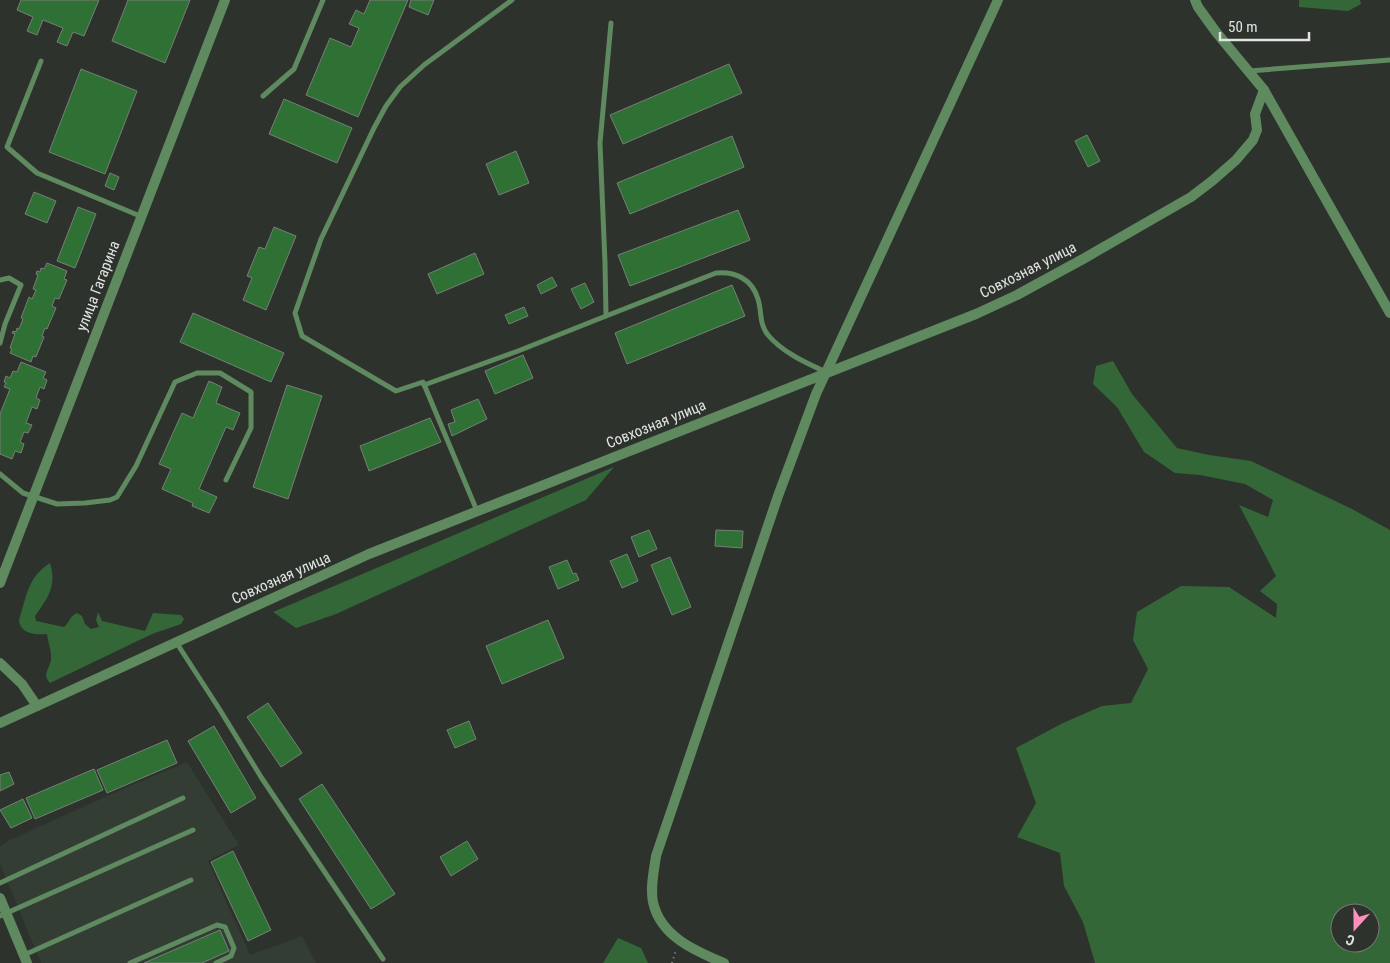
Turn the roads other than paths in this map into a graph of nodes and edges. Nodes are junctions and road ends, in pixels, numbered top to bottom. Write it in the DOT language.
graph roads {
  1 [pos="225,0"];
  2 [pos="323,0"];
  3 [pos="512,0"];
  4 [pos="998,0"];
  5 [pos="1195,0"];
  6 [pos="611,23"];
  7 [pos="1390,60"];
  8 [pos="41,61"];
  9 [pos="1249,70"];
  10 [pos="1264,90"];
  11 [pos="263,96"];
  12 [pos="140,216"];
  13 [pos="0,280"];
  14 [pos="1390,313"];
  15 [pos="606,316"];
  16 [pos="2,322"];
  17 [pos="0,343"];
  18 [pos="826,372"];
  19 [pos="424,385"];
  20 [pos="0,474"];
  21 [pos="226,480"];
  22 [pos="34,497"];
  23 [pos="477,511"];
  24 [pos="0,582"];
  25 [pos="176,642"];
  26 [pos="0,663"];
  27 [pos="37,706"];
  28 [pos="0,723"];
  29 [pos="183,798"];
  30 [pos="193,830"];
  31 [pos="191,880"];
  32 [pos="0,883"];
  33 [pos="0,898"];
  34 [pos="3,915"];
  35 [pos="25,959"];
  36 [pos="383,959"];
  37 [pos="130,963"];
  38 [pos="216,963"];
  39 [pos="724,963"];
  1 -- 12 [label="street, улица Гагарина"];
  2 -- 11 [label="lane"];
  3 -- 19 [label="lane"];
  4 -- 18 [label="street"];
  5 -- 9 [label="street"];
  6 -- 15 [label="lane"];
  7 -- 9 [label="lane"];
  8 -- 12 [label="lane"];
  9 -- 10 [label="street"];
  10 -- 14 [label="street"];
  10 -- 18 [label="street, Совхозная улица"];
  12 -- 22 [label="street, улица Гагарина"];
  13 -- 16 [label="lane"];
  15 -- 18 [label="lane"];
  15 -- 19 [label="lane"];
  16 -- 17 [label="lane"];
  18 -- 23 [label="street, Совхозная улица"];
  18 -- 39 [label="street"];
  19 -- 23 [label="lane"];
  20 -- 22 [label="lane"];
  21 -- 22 [label="lane"];
  22 -- 24 [label="street, улица Гагарина"];
  23 -- 25 [label="street, Совхозная улица"];
  25 -- 27 [label="street, Совхозная улица"];
  25 -- 36 [label="lane"];
  26 -- 27 [label="street"];
  27 -- 28 [label="street, Совхозная улица"];
  29 -- 32 [label="lane"];
  30 -- 34 [label="lane"];
  31 -- 35 [label="lane"];
  33 -- 34 [label="street"];
  34 -- 35 [label="street"];
  37 -- 38 [label="lane"];
}
